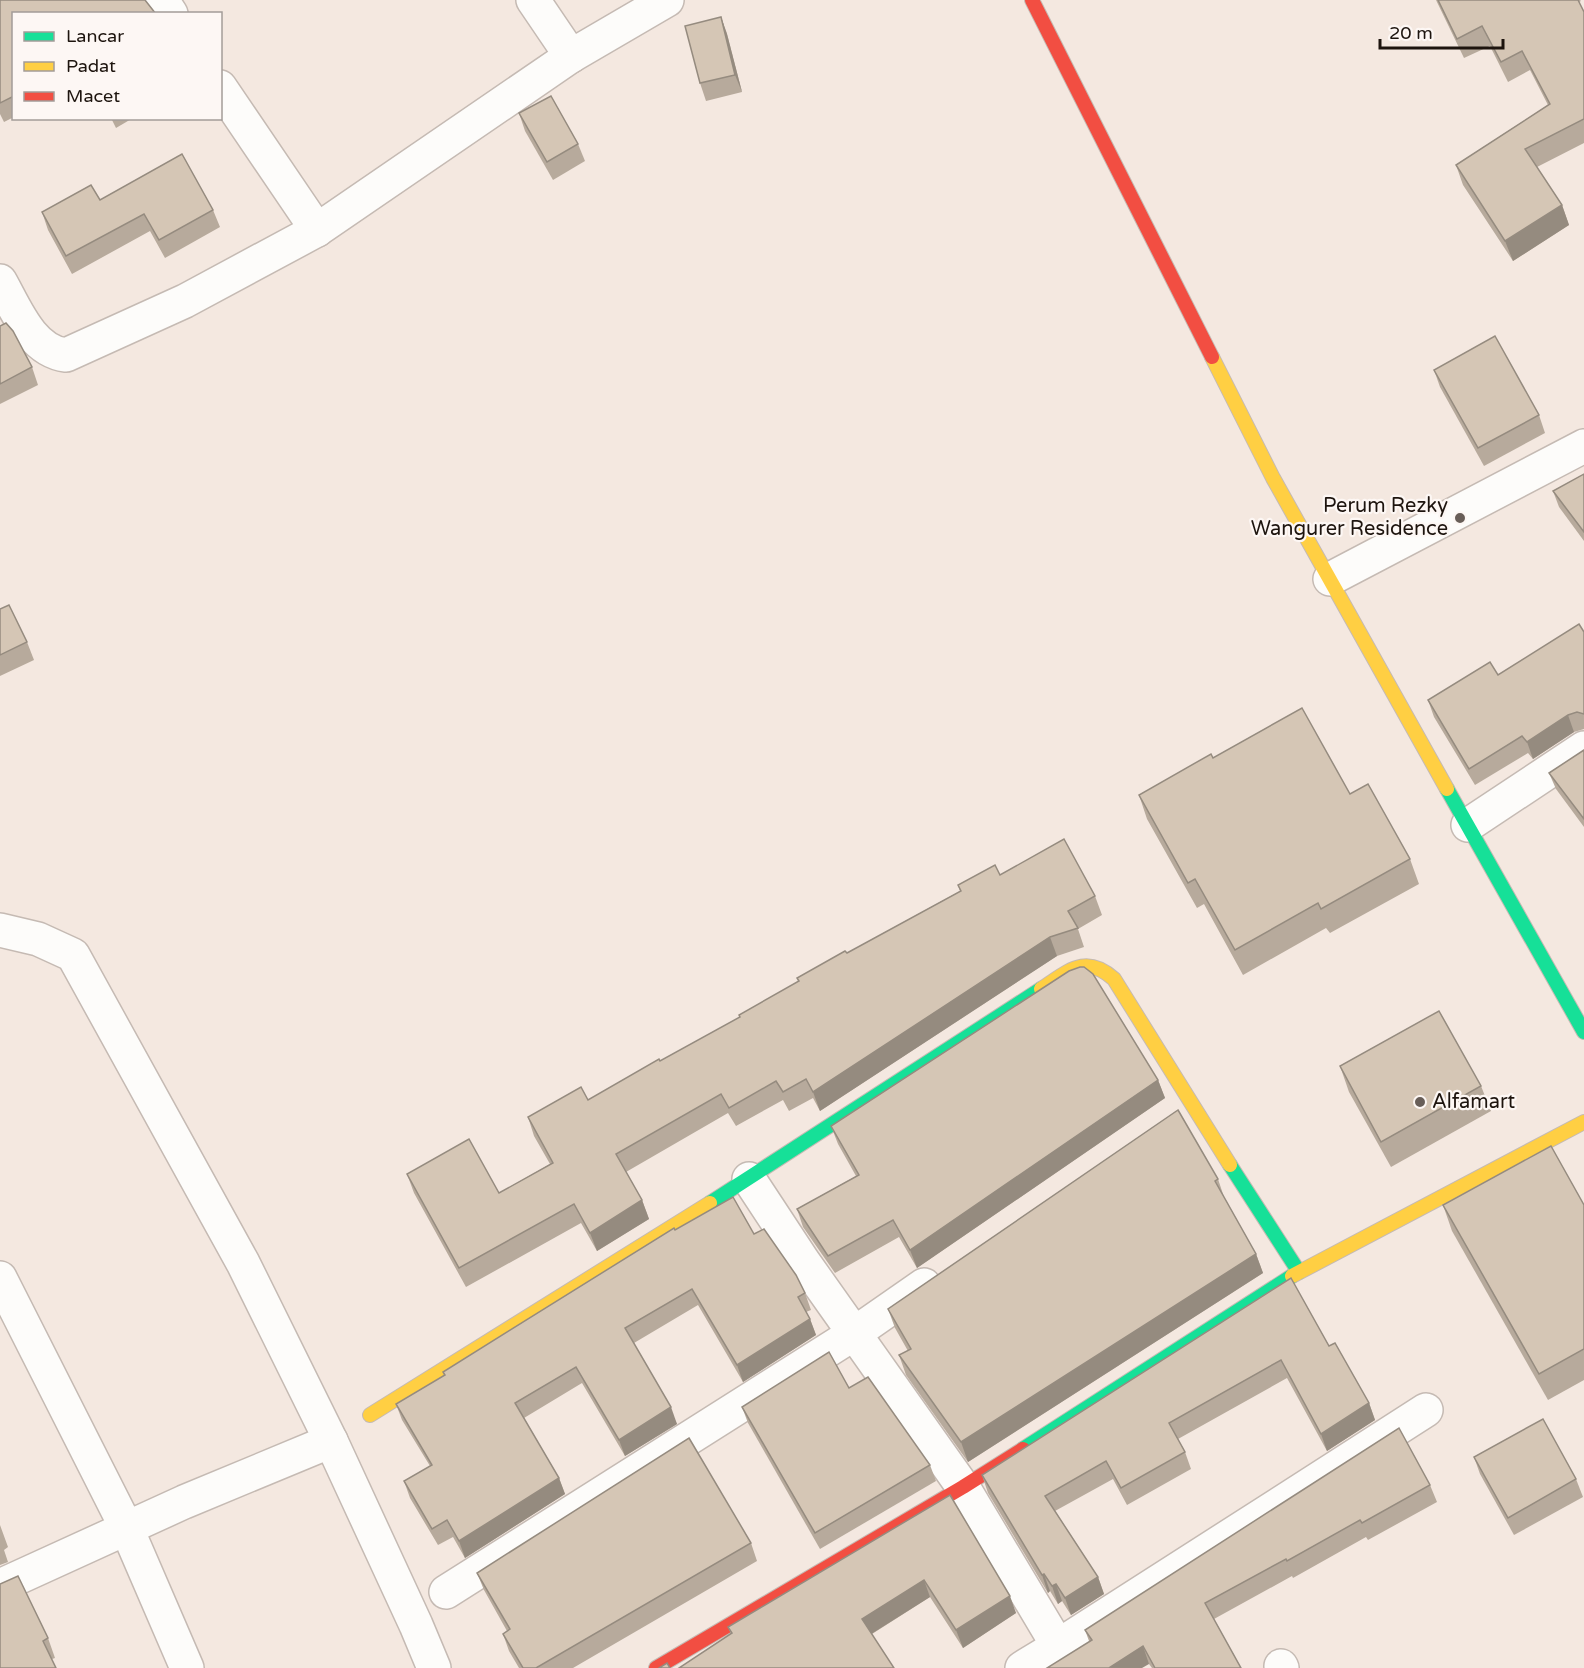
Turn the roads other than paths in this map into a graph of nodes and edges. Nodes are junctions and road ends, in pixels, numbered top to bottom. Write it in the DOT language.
graph roads {
  1 [pos="533,0"];
  2 [pos="667,0"];
  3 [pos="1032,0"];
  4 [pos="571,56"];
  5 [pos="222,90"];
  6 [pos="317,230"];
  7 [pos="0,281"];
  8 [pos="1584,446"];
  9 [pos="1330,579"];
  10 [pos="1584,748"];
  11 [pos="1468,825"];
  12 [pos="0,930"];
  13 [pos="1584,1032"];
  14 [pos="1584,1122"];
  15 [pos="748,1179"];
  16 [pos="944,1272"];
  17 [pos="1299,1272"];
  18 [pos="0,1278"];
  19 [pos="855,1333"];
  20 [pos="1426,1410"];
  21 [pos="370,1415"];
  22 [pos="331,1441"];
  23 [pos="963,1487"];
  24 [pos="127,1529"];
  25 [pos="0,1586"];
  26 [pos="446,1592"];
  27 [pos="1058,1646"];
  28 [pos="187,1668"];
  29 [pos="434,1668"];
  30 [pos="656,1668"];
  31 [pos="1022,1668"];
  1 -- 4 [label="street"];
  2 -- 4 [label="street"];
  3 -- 9 [label="street"];
  4 -- 6 [label="street"];
  5 -- 6 [label="street"];
  6 -- 7 [label="street"];
  8 -- 9 [label="street"];
  9 -- 11 [label="street"];
  10 -- 11 [label="street"];
  11 -- 13 [label="street"];
  12 -- 22 [label="street"];
  14 -- 17 [label="street"];
  15 -- 17 [label="street"];
  15 -- 19 [label="street"];
  15 -- 21 [label="street"];
  16 -- 19 [label="street"];
  17 -- 23 [label="street"];
  18 -- 24 [label="street"];
  19 -- 23 [label="street"];
  19 -- 26 [label="street"];
  20 -- 27 [label="street"];
  22 -- 24 [label="street"];
  22 -- 29 [label="street"];
  23 -- 27 [label="street"];
  23 -- 30 [label="street"];
  24 -- 25 [label="street"];
  24 -- 28 [label="street"];
  27 -- 31 [label="street"];
}
